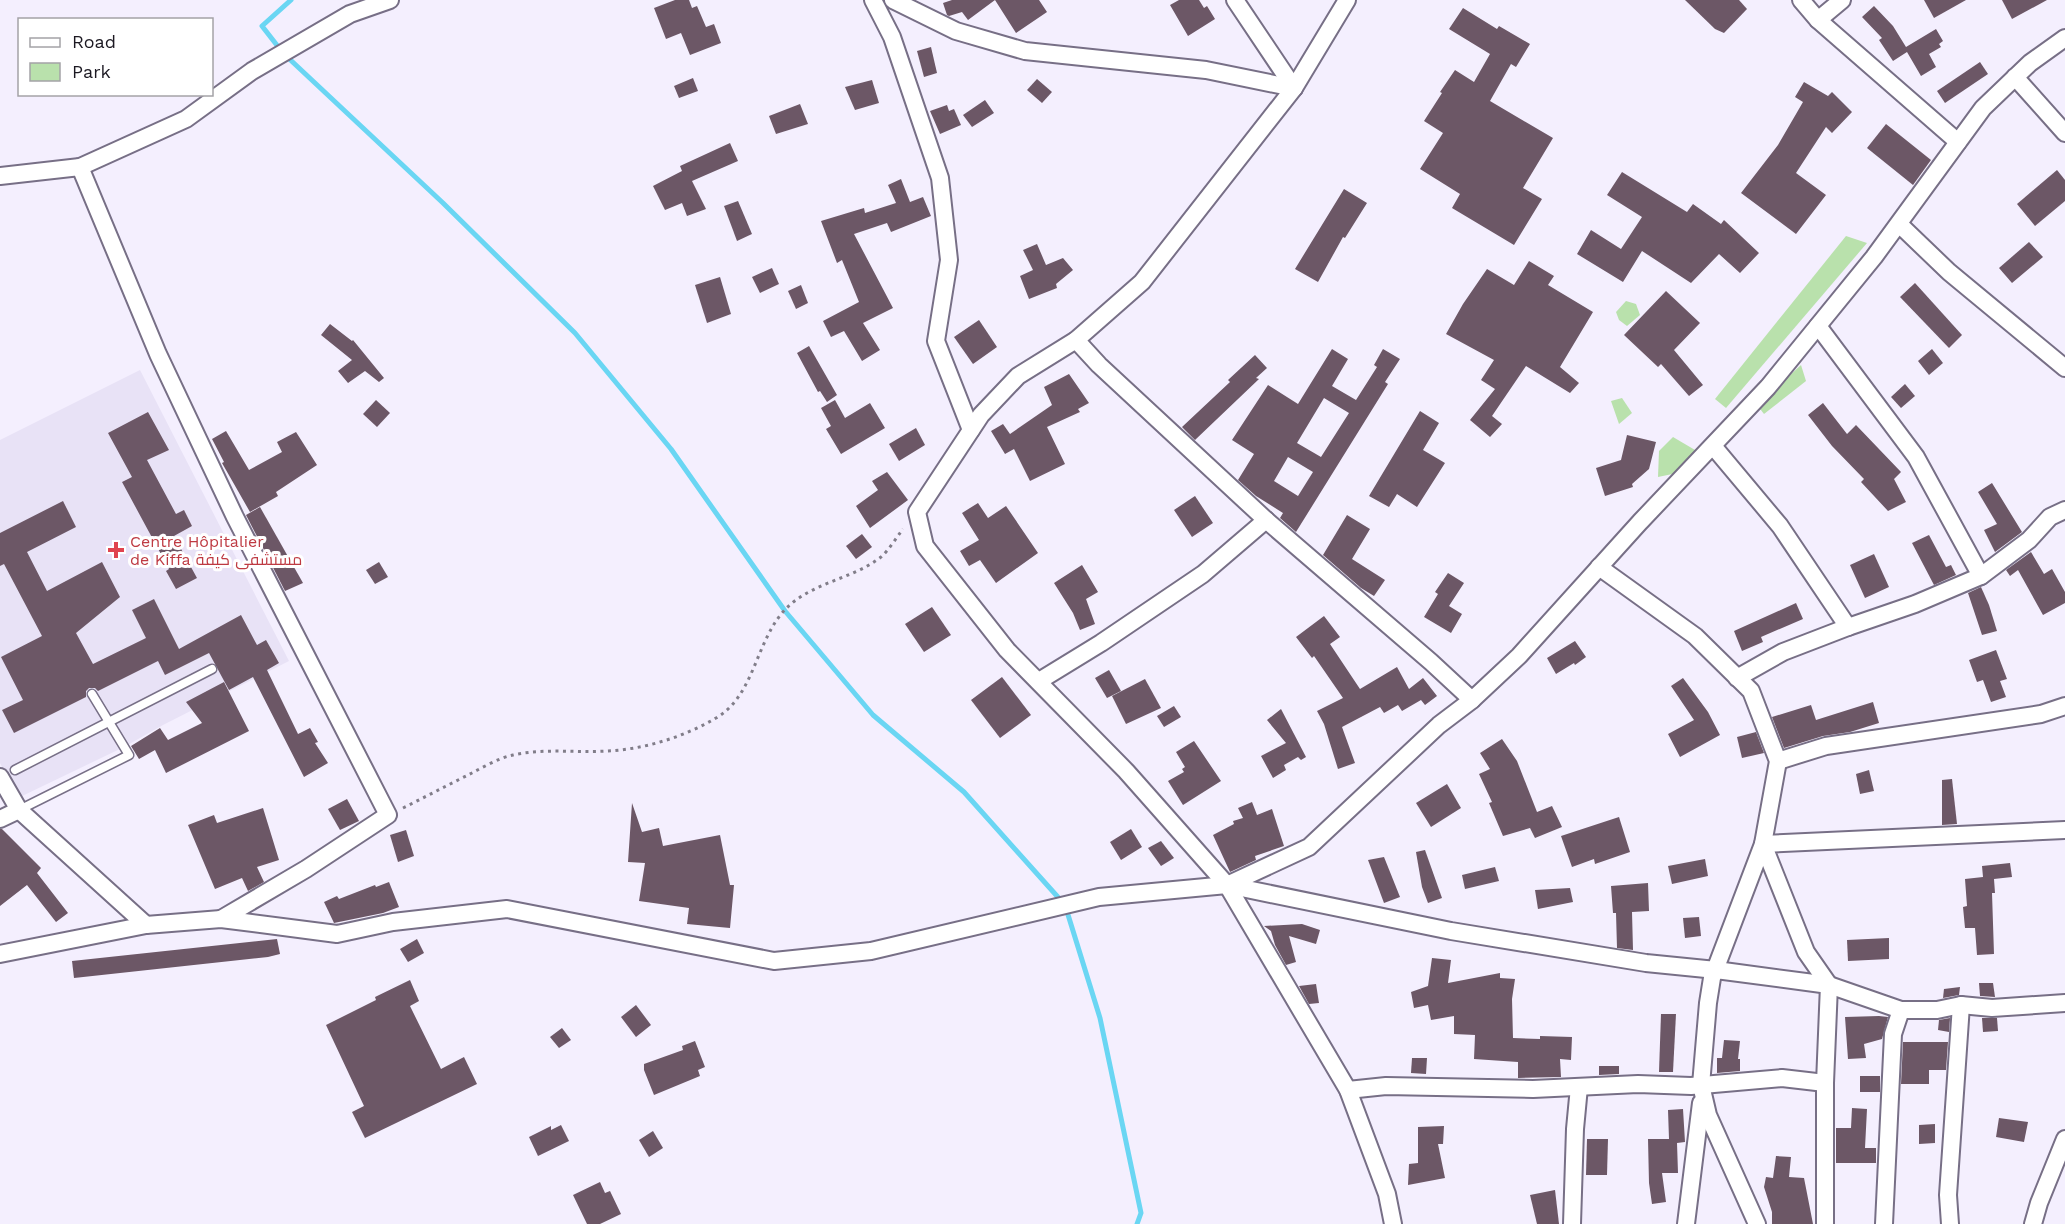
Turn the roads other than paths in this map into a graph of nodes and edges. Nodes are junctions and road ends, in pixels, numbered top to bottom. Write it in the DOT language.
graph roads {
  1 [pos="390,0"];
  2 [pos="873,0"];
  3 [pos="893,0"];
  4 [pos="1235,0"];
  5 [pos="1347,0"];
  6 [pos="1801,0"];
  7 [pos="1842,0"];
  8 [pos="1818,20"];
  9 [pos="2065,38"];
  10 [pos="2016,77"];
  11 [pos="1294,88"];
  12 [pos="2065,133"];
  13 [pos="1959,142"];
  14 [pos="80,167"];
  15 [pos="0,176"];
  16 [pos="1899,224"];
  17 [pos="1818,326"];
  18 [pos="1076,340"];
  19 [pos="2063,363"];
  20 [pos="971,430"];
  21 [pos="1713,446"];
  22 [pos="2065,510"];
  23 [pos="1266,520"];
  24 [pos="1599,567"];
  25 [pos="1981,576"];
  26 [pos="1848,627"];
  27 [pos="212,669"];
  28 [pos="1737,678"];
  29 [pos="1039,681"];
  30 [pos="92,694"];
  31 [pos="1472,700"];
  32 [pos="2065,706"];
  33 [pos="109,722"];
  34 [pos="1778,760"];
  35 [pos="7,774"];
  36 [pos="19,810"];
  37 [pos="0,819"];
  38 [pos="2065,830"];
  39 [pos="1763,844"];
  40 [pos="1227,885"];
  41 [pos="221,919"];
  42 [pos="146,925"];
  43 [pos="0,954"];
  44 [pos="1716,970"];
  45 [pos="1829,985"];
  46 [pos="2065,1003"];
  47 [pos="1961,1005"];
  48 [pos="1901,1010"];
  49 [pos="1825,1083"];
  50 [pos="1701,1084"];
  51 [pos="1579,1087"];
  52 [pos="1348,1090"];
  53 [pos="2065,1139"];
  54 [pos="1393,1224"];
  55 [pos="1572,1224"];
  56 [pos="1686,1224"];
  57 [pos="1757,1224"];
  58 [pos="1825,1224"];
  59 [pos="1884,1224"];
  60 [pos="1950,1224"];
  61 [pos="2033,1224"];
  1 -- 14 [label="street"];
  2 -- 20 [label="street"];
  3 -- 11 [label="street"];
  4 -- 11 [label="street"];
  5 -- 11 [label="street"];
  6 -- 8 [label="street"];
  7 -- 8 [label="street"];
  8 -- 13 [label="street"];
  9 -- 10 [label="street"];
  10 -- 12 [label="street"];
  10 -- 13 [label="street"];
  11 -- 18 [label="street"];
  13 -- 16 [label="street"];
  14 -- 15 [label="street"];
  14 -- 41 [label="street"];
  16 -- 17 [label="street"];
  16 -- 19 [label="street"];
  17 -- 21 [label="street"];
  17 -- 25 [label="street"];
  18 -- 20 [label="street"];
  18 -- 23 [label="street"];
  20 -- 29 [label="street"];
  21 -- 24 [label="street"];
  21 -- 26 [label="street"];
  22 -- 25 [label="street"];
  23 -- 29 [label="street"];
  23 -- 31 [label="street"];
  24 -- 28 [label="street"];
  24 -- 31 [label="street"];
  25 -- 26 [label="street"];
  26 -- 28 [label="street"];
  27 -- 33 [label="lane"];
  28 -- 34 [label="street"];
  29 -- 40 [label="street"];
  30 -- 33 [label="lane"];
  31 -- 40 [label="street"];
  32 -- 34 [label="street"];
  33 -- 35 [label="lane"];
  33 -- 36 [label="lane"];
  34 -- 39 [label="street"];
  35 -- 36 [label="street"];
  36 -- 37 [label="street"];
  36 -- 42 [label="street"];
  38 -- 39 [label="street"];
  39 -- 44 [label="street"];
  39 -- 45 [label="street"];
  40 -- 41 [label="street"];
  40 -- 44 [label="street"];
  40 -- 52 [label="street"];
  41 -- 42 [label="street"];
  42 -- 43 [label="street"];
  44 -- 45 [label="street"];
  44 -- 50 [label="street"];
  45 -- 48 [label="street"];
  45 -- 49 [label="street"];
  46 -- 47 [label="street"];
  47 -- 48 [label="street"];
  47 -- 60 [label="street"];
  48 -- 59 [label="street"];
  49 -- 50 [label="street"];
  49 -- 58 [label="street"];
  50 -- 51 [label="street"];
  50 -- 56 [label="street"];
  50 -- 57 [label="street"];
  51 -- 52 [label="street"];
  51 -- 55 [label="street"];
  52 -- 54 [label="street"];
  53 -- 61 [label="street"];
}
